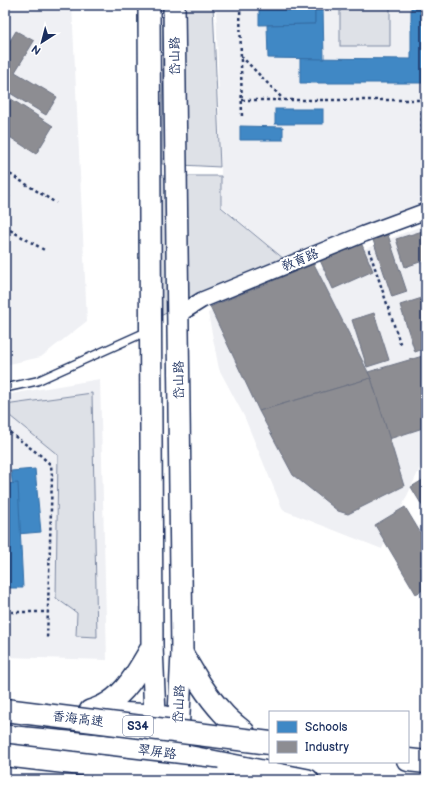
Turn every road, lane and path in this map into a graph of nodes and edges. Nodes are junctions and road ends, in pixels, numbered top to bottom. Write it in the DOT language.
graph roads {
  1 [pos="149,5"];
  2 [pos="174,5"];
  3 [pos="240,5"];
  4 [pos="241,56"];
  5 [pos="242,100"];
  6 [pos="284,100"];
  7 [pos="242,119"];
  8 [pos="426,135"];
  9 [pos="5,171"];
  10 [pos="56,203"];
  11 [pos="426,211"];
  12 [pos="5,227"];
  13 [pos="364,234"];
  14 [pos="46,251"];
  15 [pos="178,315"];
  16 [pos="150,330"];
  17 [pos="401,346"];
  18 [pos="5,388"];
  19 [pos="5,429"];
  20 [pos="5,612"];
  21 [pos="48,612"];
  22 [pos="47,640"];
  23 [pos="152,647"];
  24 [pos="182,653"];
  25 [pos="5,704"];
  26 [pos="5,710"];
  27 [pos="90,712"];
  28 [pos="155,715"];
  29 [pos="179,720"];
  30 [pos="244,732"];
  31 [pos="5,736"];
  32 [pos="269,736"];
  33 [pos="269,743"];
  34 [pos="169,753"];
  35 [pos="5,755"];
  36 [pos="409,760"];
  37 [pos="426,763"];
  38 [pos="161,780"];
  39 [pos="217,780"];
  40 [pos="308,780"];
  1 -- 16 [label="street, 岱山路"];
  2 -- 15 [label="street, 岱山路"];
  3 -- 4 [label="path"];
  4 -- 5 [label="path"];
  4 -- 6 [label="path"];
  5 -- 6 [label="path"];
  5 -- 7 [label="path"];
  6 -- 8 [label="path"];
  9 -- 10 [label="path"];
  11 -- 13 [label="street, 教育路"];
  12 -- 14 [label="path"];
  13 -- 15 [label="street, 教育路"];
  13 -- 17 [label="path"];
  15 -- 24 [label="street, 岱山路"];
  16 -- 18 [label="lane"];
  16 -- 23 [label="street, 岱山路"];
  19 -- 21 [label="path"];
  20 -- 21 [label="path"];
  21 -- 22 [label="path"];
  23 -- 27 [label="street"];
  23 -- 28 [label="street, 岱山路"];
  24 -- 29 [label="street, 岱山路"];
  24 -- 30 [label="street"];
  25 -- 27 [label="street"];
  26 -- 33 [label="highway, 香海高速 / S34, bridge"];
  27 -- 28 [label="street"];
  28 -- 29 [label="street"];
  28 -- 34 [label="street, 岱山路"];
  29 -- 30 [label="street"];
  29 -- 34 [label="street, 岱山路"];
  30 -- 32 [label="street"];
  31 -- 34 [label="street, 翠屏路"];
  34 -- 38 [label="street"];
  34 -- 40 [label="street, 翠屏路"];
  35 -- 39 [label="highway, bridge"];
  36 -- 37 [label="highway"];
}
